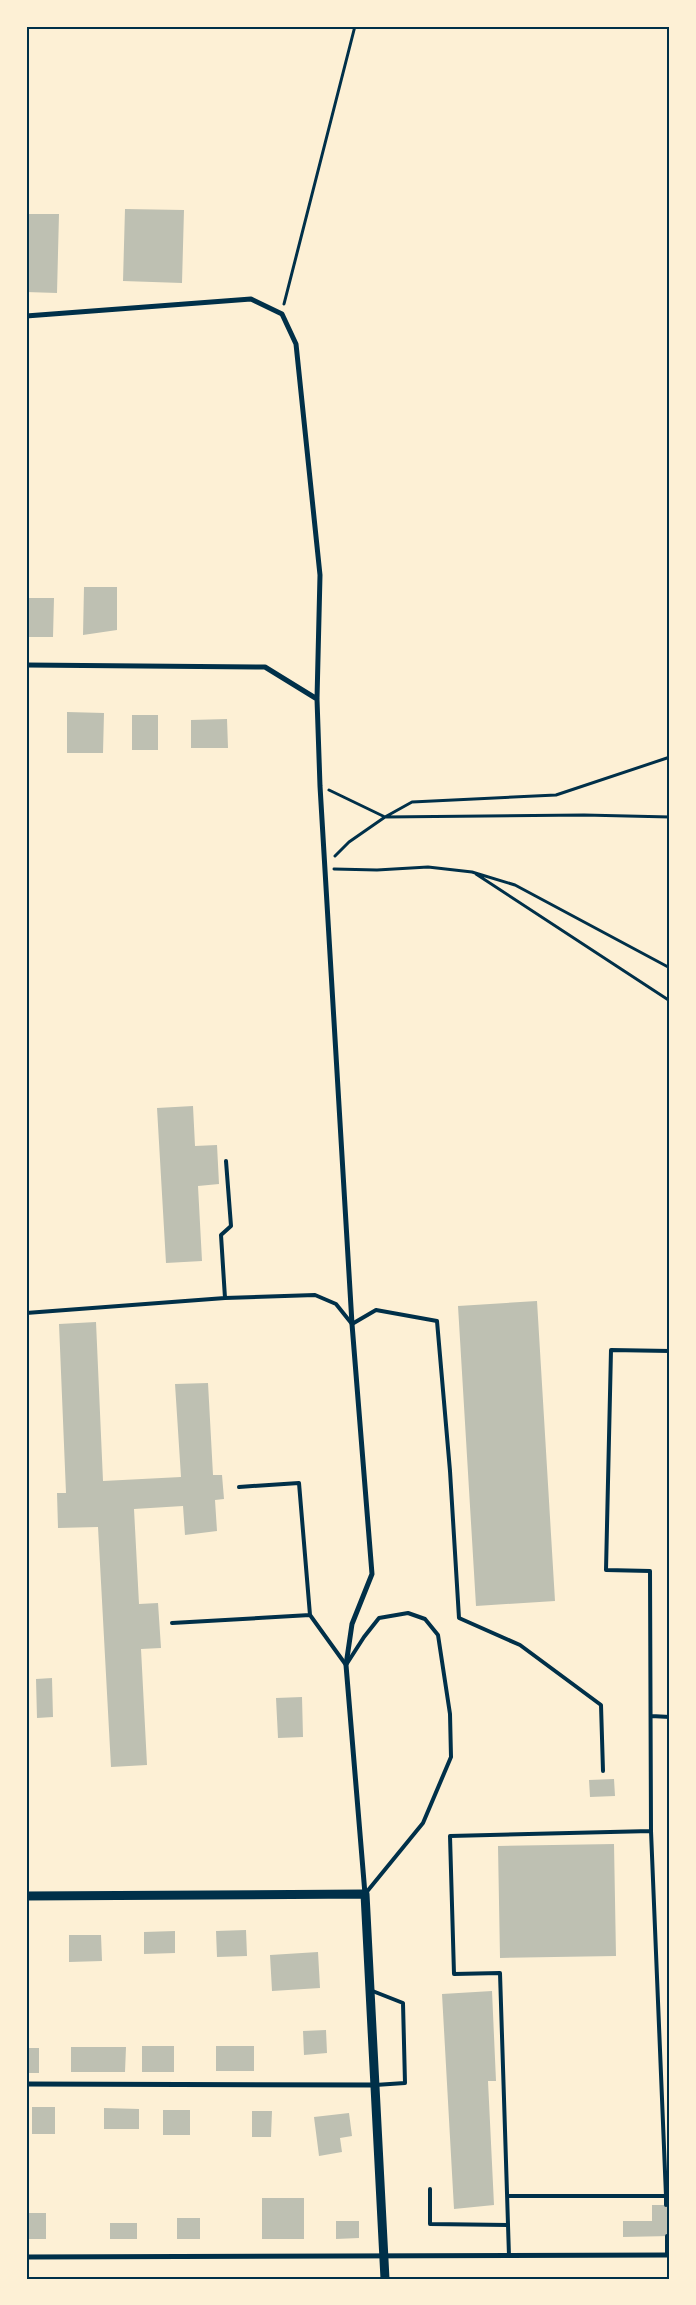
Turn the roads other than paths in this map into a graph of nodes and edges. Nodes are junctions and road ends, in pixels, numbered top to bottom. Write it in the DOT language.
graph roads {
  1 [pos="26,316"];
  2 [pos="26,665"];
  3 [pos="317,699"];
  4 [pos="226,1161"];
  5 [pos="226,1298"];
  6 [pos="26,1313"];
  7 [pos="352,1324"];
  8 [pos="670,1351"];
  9 [pos="239,1487"];
  10 [pos="310,1615"];
  11 [pos="172,1623"];
  12 [pos="346,1665"];
  13 [pos="650,1716"];
  14 [pos="670,1716"];
  15 [pos="603,1771"];
  16 [pos="651,1831"];
  17 [pos="365,1894"];
  18 [pos="26,1896"];
  19 [pos="370,1990"];
  20 [pos="26,2084"];
  21 [pos="375,2085"];
  22 [pos="430,2189"];
  23 [pos="507,2196"];
  24 [pos="666,2196"];
  25 [pos="666,2205"];
  26 [pos="508,2225"];
  27 [pos="667,2236"];
  28 [pos="668,2255"];
  29 [pos="384,2256"];
  30 [pos="509,2256"];
  31 [pos="26,2257"];
  32 [pos="385,2279"];
  1 -- 3 [label="street"];
  2 -- 3 [label="street"];
  3 -- 7 [label="street"];
  4 -- 5 [label="lane"];
  5 -- 6 [label="lane"];
  5 -- 7 [label="lane"];
  7 -- 12 [label="street"];
  7 -- 15 [label="lane"];
  8 -- 13 [label="lane"];
  9 -- 10 [label="lane"];
  10 -- 11 [label="lane"];
  10 -- 12 [label="lane"];
  12 -- 17 [label="street"];
  12 -- 17 [label="lane"];
  13 -- 14 [label="lane"];
  13 -- 16 [label="lane"];
  16 -- 23 [label="lane"];
  16 -- 24 [label="lane"];
  17 -- 18 [label="street"];
  17 -- 19 [label="street"];
  19 -- 21 [label="street"];
  19 -- 21 [label="lane"];
  20 -- 21 [label="street"];
  21 -- 29 [label="street"];
  22 -- 26 [label="lane"];
  23 -- 24 [label="lane"];
  23 -- 26 [label="lane"];
  24 -- 25 [label="lane"];
  26 -- 30 [label="lane"];
  27 -- 28 [label="lane"];
  28 -- 30 [label="street"];
  29 -- 30 [label="street"];
  29 -- 31 [label="street"];
  29 -- 32 [label="street"];
}
